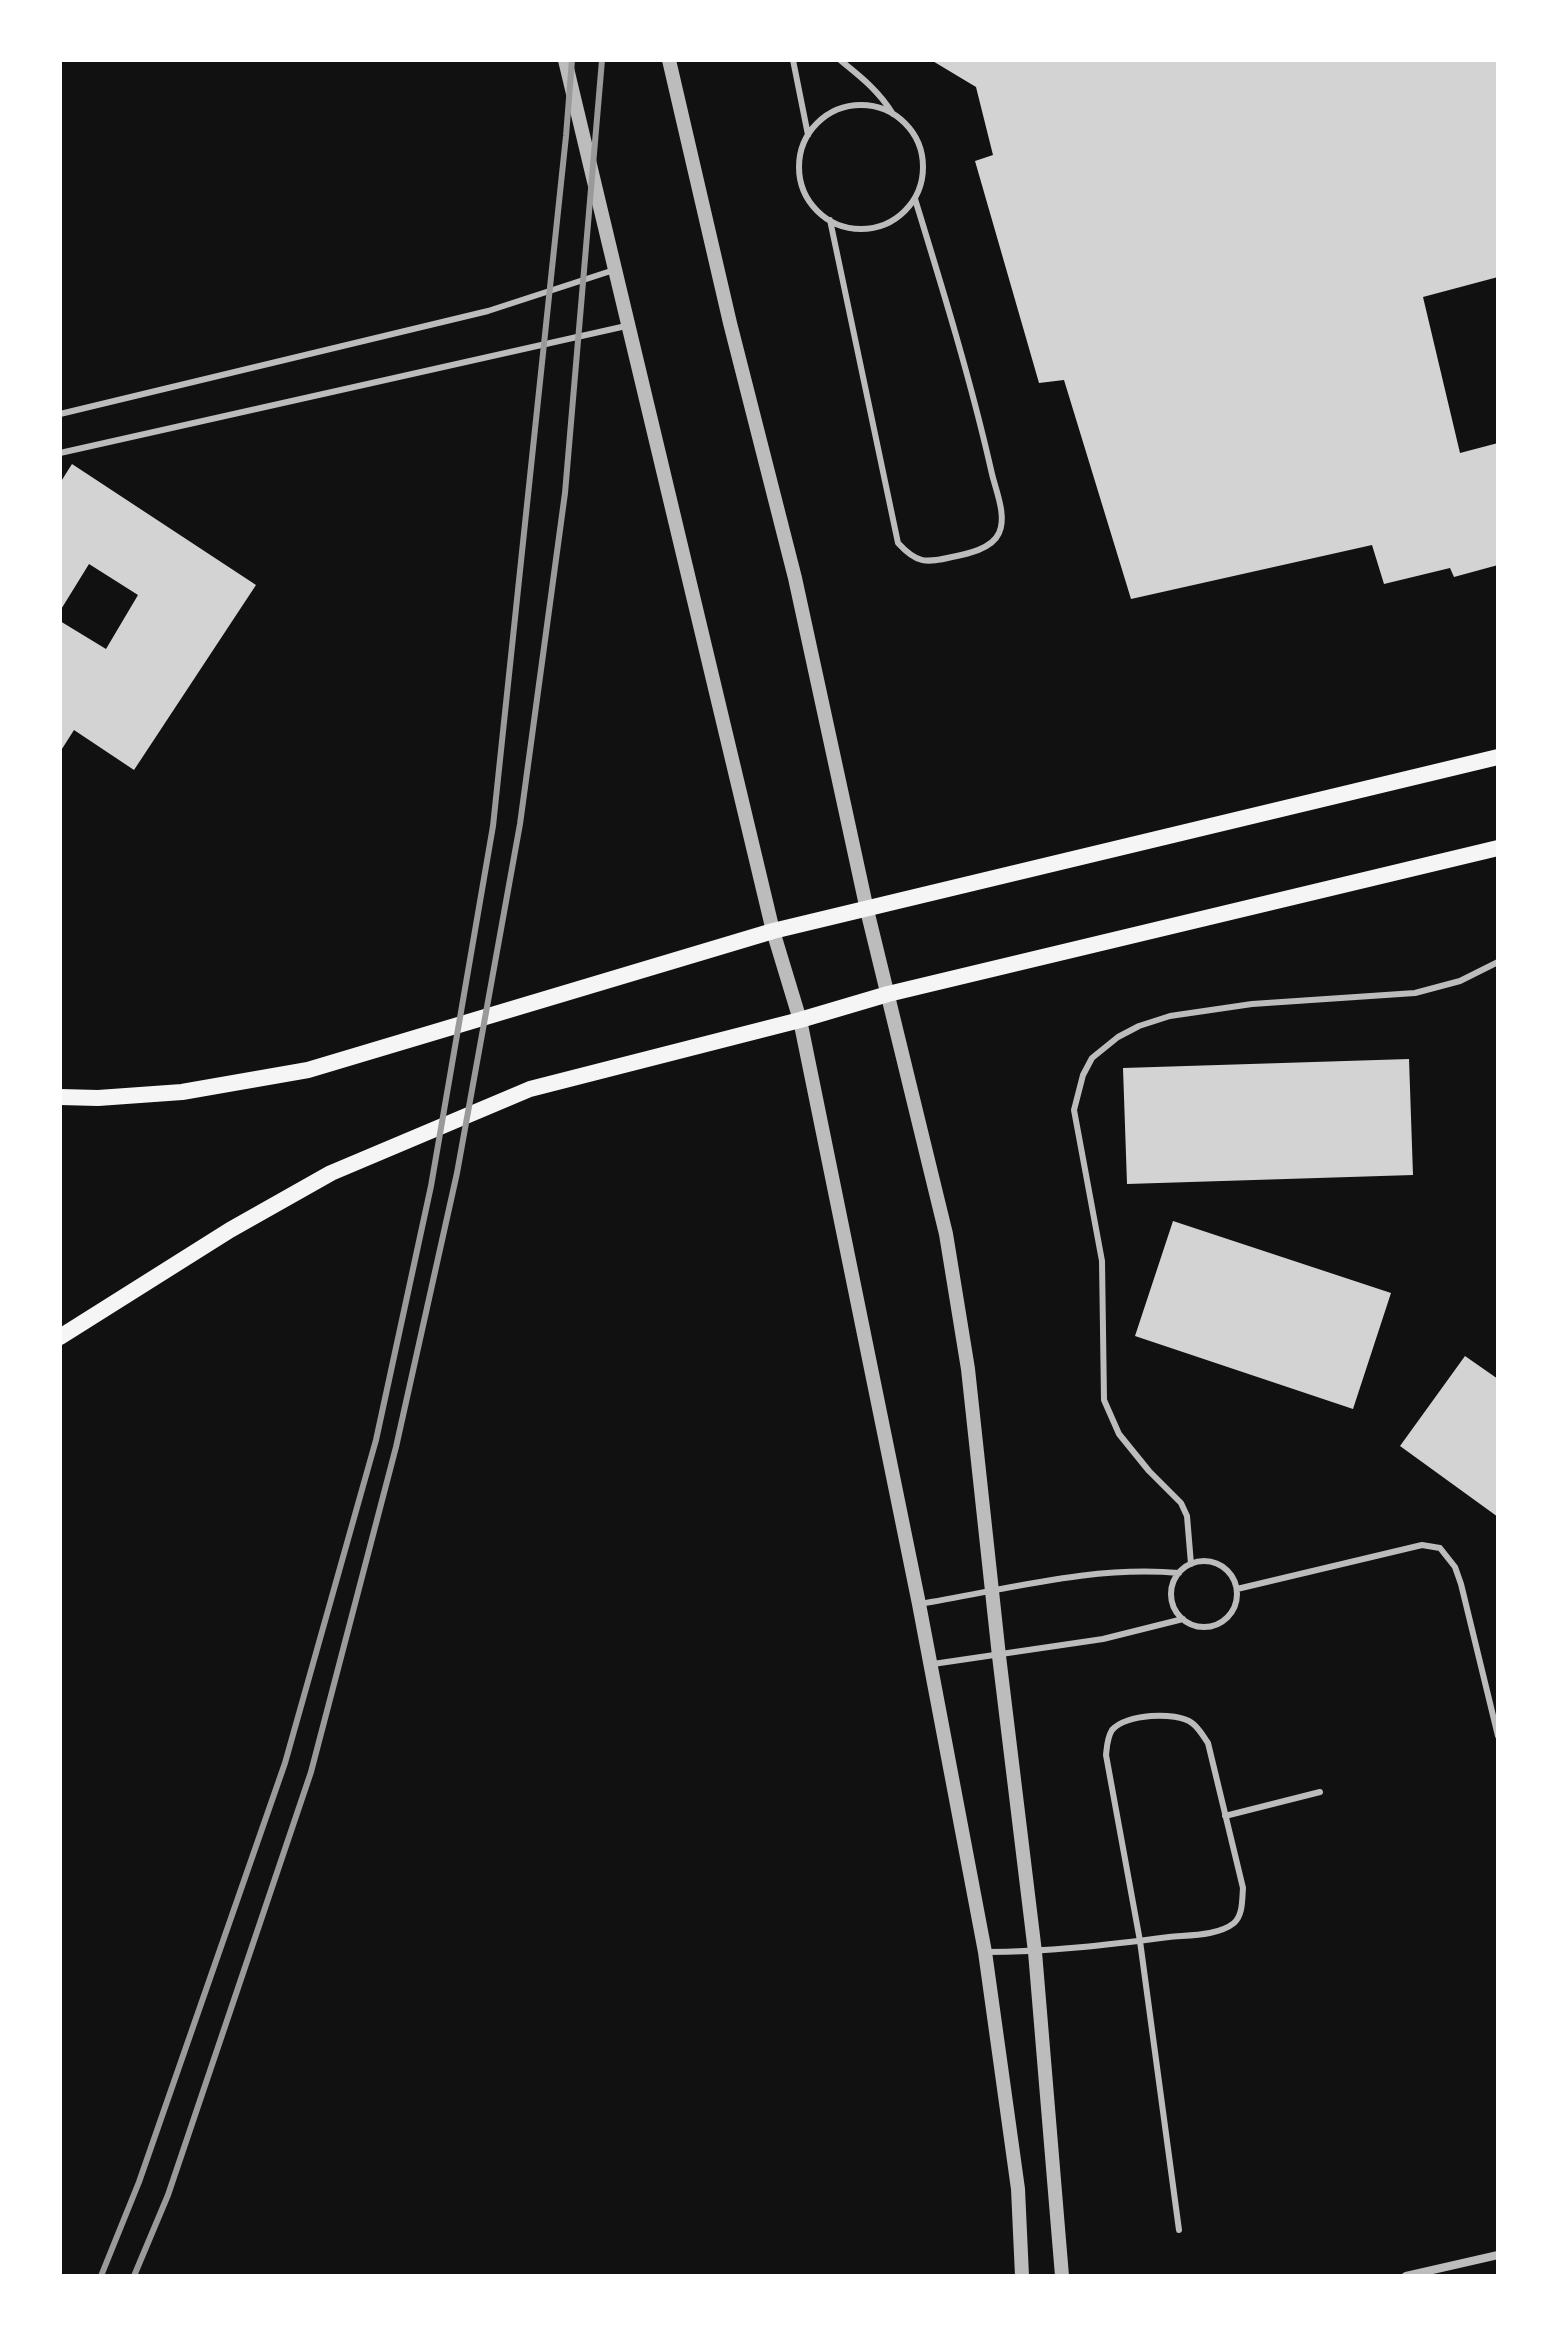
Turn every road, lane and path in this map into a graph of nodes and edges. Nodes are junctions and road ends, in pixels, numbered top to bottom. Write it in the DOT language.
graph roads {
  1 [pos="565,60"];
  2 [pos="669,60"];
  3 [pos="793,60"];
  4 [pos="840,60"];
  5 [pos="893,114"];
  6 [pos="808,135"];
  7 [pos="915,199"];
  8 [pos="830,220"];
  9 [pos="614,270"];
  10 [pos="627,326"];
  11 [pos="60,414"];
  12 [pos="60,453"];
  13 [pos="1498,757"];
  14 [pos="1498,848"];
  15 [pos="867,910"];
  16 [pos="773,931"];
  17 [pos="1498,962"];
  18 [pos="888,994"];
  19 [pos="800,1020"];
  20 [pos="60,1097"];
  21 [pos="60,1337"];
  22 [pos="1191,1564"];
  23 [pos="1179,1573"];
  24 [pos="1237,1589"];
  25 [pos="993,1592"];
  26 [pos="919,1604"];
  27 [pos="1183,1619"];
  28 [pos="999,1656"];
  29 [pos="929,1665"];
  30 [pos="1498,1736"];
  31 [pos="1320,1792"];
  32 [pos="1225,1816"];
  33 [pos="1140,1941"];
  34 [pos="985,1952"];
  35 [pos="1035,1952"];
  36 [pos="1179,2230"];
  37 [pos="1498,2255"];
  38 [pos="1022,2276"];
  39 [pos="1062,2276"];
  40 [pos="1406,2276"];
  1 -- 9 [label="street"];
  2 -- 15 [label="street"];
  3 -- 6 [label="lane"];
  4 -- 5 [label="lane"];
  5 -- 6 [label="lane"];
  5 -- 7 [label="lane"];
  6 -- 8 [label="lane"];
  7 -- 8 [label="lane"];
  7 -- 8 [label="lane"];
  9 -- 10 [label="street"];
  9 -- 11 [label="lane"];
  10 -- 12 [label="lane"];
  10 -- 16 [label="street"];
  13 -- 15 [label="main road"];
  14 -- 18 [label="main road"];
  15 -- 16 [label="main road"];
  15 -- 18 [label="street"];
  16 -- 19 [label="street"];
  16 -- 20 [label="main road"];
  17 -- 22 [label="lane"];
  18 -- 19 [label="main road"];
  18 -- 25 [label="street"];
  19 -- 21 [label="main road"];
  19 -- 26 [label="street"];
  22 -- 23 [label="lane"];
  22 -- 24 [label="lane"];
  23 -- 25 [label="lane"];
  23 -- 27 [label="lane"];
  24 -- 27 [label="lane"];
  24 -- 30 [label="lane"];
  25 -- 26 [label="lane"];
  25 -- 28 [label="street"];
  26 -- 29 [label="street"];
  27 -- 28 [label="lane"];
  28 -- 29 [label="lane"];
  28 -- 35 [label="street"];
  29 -- 34 [label="street"];
  31 -- 32 [label="lane"];
  32 -- 33 [label="lane"];
  32 -- 33 [label="lane"];
  33 -- 35 [label="lane"];
  33 -- 36 [label="lane"];
  34 -- 35 [label="lane"];
  34 -- 38 [label="street"];
  35 -- 39 [label="street"];
  37 -- 40 [label="street"];
}
